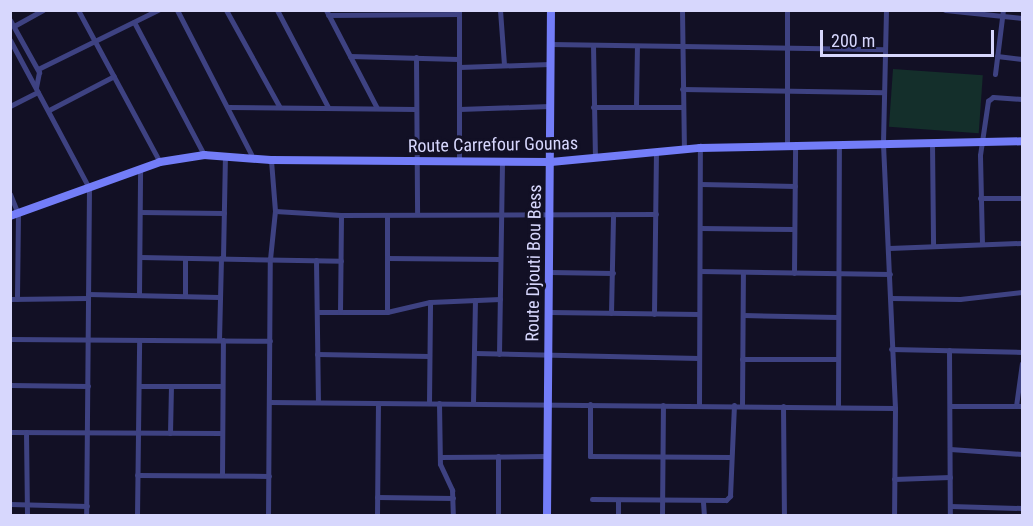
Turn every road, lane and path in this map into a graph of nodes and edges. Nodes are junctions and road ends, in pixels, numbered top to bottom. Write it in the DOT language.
graph roads {
  1 [pos="43,10"];
  2 [pos="78,10"];
  3 [pos="158,10"];
  4 [pos="177,10"];
  5 [pos="226,10"];
  6 [pos="277,10"];
  7 [pos="500,10"];
  8 [pos="551,10"];
  9 [pos="682,10"];
  10 [pos="787,10"];
  11 [pos="886,10"];
  12 [pos="945,10"];
  13 [pos="960,11"];
  14 [pos="459,12"];
  15 [pos="327,13"];
  16 [pos="1003,13"];
  17 [pos="1023,18"];
  18 [pos="10,20"];
  19 [pos="134,22"];
  20 [pos="14,26"];
  21 [pos="10,40"];
  22 [pos="95,41"];
  23 [pos="550,44"];
  24 [pos="594,45"];
  25 [pos="25,46"];
  26 [pos="637,46"];
  27 [pos="787,46"];
  28 [pos="682,47"];
  29 [pos="885,49"];
  30 [pos="16,51"];
  31 [pos="350,56"];
  32 [pos="997,56"];
  33 [pos="416,57"];
  34 [pos="458,58"];
  35 [pos="1023,59"];
  36 [pos="550,63"];
  37 [pos="504,65"];
  38 [pos="459,67"];
  39 [pos="38,69"];
  40 [pos="995,74"];
  41 [pos="114,76"];
  42 [pos="682,89"];
  43 [pos="37,90"];
  44 [pos="788,91"];
  45 [pos="884,92"];
  46 [pos="1023,99"];
  47 [pos="10,106"];
  48 [pos="279,106"];
  49 [pos="550,106"];
  50 [pos="636,106"];
  51 [pos="228,107"];
  52 [pos="328,107"];
  53 [pos="593,107"];
  54 [pos="682,107"];
  55 [pos="377,108"];
  56 [pos="416,109"];
  57 [pos="459,109"];
  58 [pos="50,110"];
  59 [pos="1023,141"];
  60 [pos="982,142"];
  61 [pos="932,143"];
  62 [pos="883,144"];
  63 [pos="791,146"];
  64 [pos="839,146"];
  65 [pos="700,148"];
  66 [pos="684,149"];
  67 [pos="656,150"];
  68 [pos="204,155"];
  69 [pos="225,156"];
  70 [pos="595,157"];
  71 [pos="253,158"];
  72 [pos="271,160"];
  73 [pos="160,162"];
  74 [pos="416,162"];
  75 [pos="459,162"];
  76 [pos="502,162"];
  77 [pos="551,162"];
  78 [pos="140,169"];
  79 [pos="700,184"];
  80 [pos="795,186"];
  81 [pos="89,188"];
  82 [pos="10,194"];
  83 [pos="980,198"];
  84 [pos="1023,198"];
  85 [pos="275,211"];
  86 [pos="140,212"];
  87 [pos="224,213"];
  88 [pos="417,214"];
  89 [pos="613,214"];
  90 [pos="656,214"];
  91 [pos="14,215"];
  92 [pos="341,215"];
  93 [pos="387,215"];
  94 [pos="501,215"];
  95 [pos="550,215"];
  96 [pos="700,228"];
  97 [pos="794,229"];
  98 [pos="1023,243"];
  99 [pos="982,244"];
  100 [pos="933,246"];
  101 [pos="889,248"];
  102 [pos="140,257"];
  103 [pos="185,258"];
  104 [pos="222,258"];
  105 [pos="387,258"];
  106 [pos="270,259"];
  107 [pos="500,259"];
  108 [pos="316,260"];
  109 [pos="341,261"];
  110 [pos="700,271"];
  111 [pos="549,272"];
  112 [pos="613,273"];
  113 [pos="743,273"];
  114 [pos="794,273"];
  115 [pos="838,273"];
  116 [pos="890,274"];
  117 [pos="1023,292"];
  118 [pos="139,295"];
  119 [pos="88,296"];
  120 [pos="185,296"];
  121 [pos="219,297"];
  122 [pos="891,297"];
  123 [pos="14,299"];
  124 [pos="500,299"];
  125 [pos="475,300"];
  126 [pos="430,302"];
  127 [pos="317,312"];
  128 [pos="340,312"];
  129 [pos="387,312"];
  130 [pos="549,312"];
  131 [pos="611,314"];
  132 [pos="654,314"];
  133 [pos="699,314"];
  134 [pos="743,315"];
  135 [pos="837,317"];
  136 [pos="10,339"];
  137 [pos="88,339"];
  138 [pos="139,340"];
  139 [pos="221,340"];
  140 [pos="270,341"];
  141 [pos="891,349"];
  142 [pos="949,350"];
  143 [pos="1023,352"];
  144 [pos="475,353"];
  145 [pos="317,354"];
  146 [pos="499,354"];
  147 [pos="548,355"];
  148 [pos="429,356"];
  149 [pos="699,358"];
  150 [pos="742,359"];
  151 [pos="837,359"];
  152 [pos="1023,363"];
  153 [pos="10,385"];
  154 [pos="87,386"];
  155 [pos="139,386"];
  156 [pos="171,386"];
  157 [pos="222,386"];
  158 [pos="269,402"];
  159 [pos="318,402"];
  160 [pos="378,403"];
  161 [pos="429,403"];
  162 [pos="439,403"];
  163 [pos="473,403"];
  164 [pos="548,404"];
  165 [pos="590,404"];
  166 [pos="663,405"];
  167 [pos="699,405"];
  168 [pos="734,405"];
  169 [pos="742,406"];
  170 [pos="783,406"];
  171 [pos="838,406"];
  172 [pos="950,406"];
  173 [pos="1020,406"];
  174 [pos="895,408"];
  175 [pos="10,432"];
  176 [pos="26,432"];
  177 [pos="87,433"];
  178 [pos="138,433"];
  179 [pos="170,433"];
  180 [pos="221,434"];
  181 [pos="950,449"];
  182 [pos="1023,454"];
  183 [pos="498,456"];
  184 [pos="548,456"];
  185 [pos="663,456"];
  186 [pos="440,457"];
  187 [pos="731,457"];
  188 [pos="137,475"];
  189 [pos="222,475"];
  190 [pos="269,476"];
  191 [pos="950,477"];
  192 [pos="894,479"];
  193 [pos="377,497"];
  194 [pos="453,498"];
  195 [pos="592,499"];
  196 [pos="618,500"];
  197 [pos="662,501"];
  198 [pos="704,501"];
  199 [pos="10,504"];
  200 [pos="27,504"];
  201 [pos="87,506"];
  202 [pos="950,506"];
  203 [pos="1000,507"];
  204 [pos="1023,508"];
  205 [pos="27,516"];
  206 [pos="87,516"];
  207 [pos="137,516"];
  208 [pos="268,516"];
  209 [pos="377,516"];
  210 [pos="453,516"];
  211 [pos="498,516"];
  212 [pos="547,516"];
  213 [pos="618,516"];
  214 [pos="662,516"];
  215 [pos="704,516"];
  216 [pos="784,516"];
  217 [pos="894,516"];
  218 [pos="950,516"];
  219 [pos="999,516"];
  1 -- 20 [label="street"];
  2 -- 22 [label="street"];
  3 -- 19 [label="street"];
  4 -- 51 [label="street"];
  5 -- 48 [label="street"];
  6 -- 52 [label="street"];
  7 -- 37 [label="street"];
  8 -- 23 [label="main road, Route Djouti Bou Bess"];
  9 -- 28 [label="street"];
  10 -- 27 [label="street"];
  11 -- 29 [label="street"];
  12 -- 13 [label="street"];
  13 -- 16 [label="street"];
  14 -- 15 [label="street"];
  14 -- 34 [label="street"];
  15 -- 31 [label="street"];
  16 -- 17 [label="street"];
  16 -- 32 [label="street"];
  18 -- 20 [label="street"];
  19 -- 22 [label="street"];
  19 -- 68 [label="street"];
  20 -- 25 [label="street"];
  21 -- 30 [label="street"];
  22 -- 39 [label="street"];
  22 -- 41 [label="street"];
  23 -- 24 [label="street"];
  23 -- 36 [label="main road, Route Djouti Bou Bess"];
  24 -- 26 [label="street"];
  24 -- 53 [label="street"];
  25 -- 30 [label="street"];
  25 -- 39 [label="street"];
  26 -- 28 [label="street"];
  26 -- 50 [label="street"];
  27 -- 28 [label="street"];
  27 -- 29 [label="street"];
  27 -- 44 [label="street"];
  28 -- 42 [label="street"];
  29 -- 45 [label="street"];
  30 -- 43 [label="street"];
  31 -- 33 [label="street"];
  31 -- 55 [label="street"];
  32 -- 35 [label="street"];
  32 -- 40 [label="street"];
  33 -- 34 [label="street"];
  33 -- 56 [label="street"];
  34 -- 38 [label="street"];
  36 -- 37 [label="street"];
  36 -- 49 [label="main road, Route Djouti Bou Bess"];
  37 -- 38 [label="street"];
  38 -- 57 [label="street"];
  39 -- 43 [label="street"];
  41 -- 58 [label="street"];
  41 -- 73 [label="street"];
  42 -- 44 [label="street"];
  42 -- 54 [label="street"];
  43 -- 47 [label="street"];
  43 -- 58 [label="street"];
  44 -- 45 [label="street"];
  44 -- 63 [label="street"];
  45 -- 62 [label="street"];
  46 -- 60 [label="street"];
  48 -- 51 [label="street"];
  48 -- 52 [label="street"];
  49 -- 57 [label="street"];
  49 -- 77 [label="main road, Route Djouti Bou Bess"];
  50 -- 53 [label="street"];
  50 -- 54 [label="street"];
  51 -- 71 [label="street"];
  52 -- 55 [label="street"];
  53 -- 70 [label="street"];
  54 -- 66 [label="street"];
  55 -- 56 [label="street"];
  56 -- 74 [label="street"];
  57 -- 75 [label="street"];
  58 -- 81 [label="street"];
  59 -- 60 [label="main road, Route Carrefour Gounas"];
  60 -- 61 [label="main road, Route Carrefour Gounas"];
  60 -- 83 [label="street"];
  61 -- 62 [label="main road, Route Carrefour Gounas"];
  61 -- 100 [label="street"];
  62 -- 64 [label="main road, Route Carrefour Gounas"];
  62 -- 101 [label="street"];
  63 -- 64 [label="main road, Route Carrefour Gounas"];
  63 -- 65 [label="main road, Route Carrefour Gounas"];
  63 -- 80 [label="street"];
  64 -- 115 [label="street"];
  65 -- 66 [label="main road, Route Carrefour Gounas"];
  65 -- 79 [label="street"];
  66 -- 67 [label="main road, Route Carrefour Gounas"];
  67 -- 70 [label="main road, Route Carrefour Gounas"];
  67 -- 90 [label="street"];
  68 -- 69 [label="main road, Route Carrefour Gounas"];
  68 -- 73 [label="main road, Route Carrefour Gounas"];
  69 -- 71 [label="main road, Route Carrefour Gounas"];
  69 -- 87 [label="street"];
  70 -- 77 [label="main road, Route Carrefour Gounas"];
  71 -- 72 [label="main road, Route Carrefour Gounas"];
  72 -- 74 [label="main road, Route Carrefour Gounas"];
  72 -- 85 [label="street"];
  73 -- 78 [label="main road, Route Carrefour Gounas"];
  74 -- 75 [label="main road, Route Carrefour Gounas"];
  74 -- 88 [label="street"];
  75 -- 76 [label="main road, Route Carrefour Gounas"];
  76 -- 77 [label="main road, Route Carrefour Gounas"];
  76 -- 94 [label="street"];
  77 -- 95 [label="main road, Route Djouti Bou Bess"];
  78 -- 81 [label="main road, Route Carrefour Gounas"];
  78 -- 86 [label="street"];
  79 -- 80 [label="street"];
  79 -- 96 [label="street"];
  80 -- 97 [label="street"];
  81 -- 91 [label="main road, Route Carrefour Gounas"];
  81 -- 119 [label="street"];
  82 -- 91 [label="street"];
  83 -- 84 [label="street"];
  83 -- 99 [label="street"];
  85 -- 92 [label="street"];
  85 -- 106 [label="street"];
  86 -- 87 [label="street"];
  86 -- 102 [label="street"];
  87 -- 104 [label="street"];
  88 -- 93 [label="street"];
  88 -- 94 [label="street"];
  89 -- 90 [label="street"];
  89 -- 95 [label="street"];
  89 -- 112 [label="street"];
  90 -- 132 [label="street"];
  91 -- 123 [label="street"];
  92 -- 93 [label="street"];
  92 -- 109 [label="street"];
  93 -- 105 [label="street"];
  94 -- 95 [label="street"];
  94 -- 107 [label="street"];
  95 -- 111 [label="main road, Route Djouti Bou Bess"];
  96 -- 97 [label="street"];
  96 -- 110 [label="street"];
  97 -- 114 [label="street"];
  98 -- 99 [label="street"];
  99 -- 100 [label="street"];
  100 -- 101 [label="street"];
  101 -- 116 [label="street"];
  102 -- 103 [label="street"];
  102 -- 118 [label="street"];
  103 -- 104 [label="street"];
  103 -- 120 [label="street"];
  104 -- 106 [label="street"];
  104 -- 121 [label="street"];
  105 -- 107 [label="street"];
  105 -- 129 [label="street"];
  106 -- 108 [label="street"];
  106 -- 140 [label="street"];
  107 -- 124 [label="street"];
  108 -- 109 [label="street"];
  108 -- 127 [label="street"];
  109 -- 128 [label="street"];
  110 -- 113 [label="street"];
  110 -- 133 [label="street"];
  111 -- 112 [label="street"];
  111 -- 130 [label="main road, Route Djouti Bou Bess"];
  112 -- 131 [label="street"];
  113 -- 114 [label="street"];
  113 -- 134 [label="street"];
  114 -- 115 [label="street"];
  115 -- 116 [label="street"];
  115 -- 135 [label="street"];
  116 -- 122 [label="street"];
  117 -- 122 [label="street"];
  118 -- 119 [label="street"];
  118 -- 120 [label="street"];
  119 -- 123 [label="street"];
  119 -- 137 [label="street"];
  120 -- 121 [label="street"];
  121 -- 139 [label="street"];
  122 -- 141 [label="street"];
  124 -- 125 [label="street"];
  124 -- 146 [label="street"];
  125 -- 126 [label="street"];
  125 -- 144 [label="street"];
  126 -- 129 [label="street"];
  126 -- 148 [label="street"];
  127 -- 128 [label="street"];
  127 -- 145 [label="street"];
  128 -- 129 [label="street"];
  130 -- 131 [label="street"];
  130 -- 147 [label="main road, Route Djouti Bou Bess"];
  131 -- 132 [label="street"];
  132 -- 133 [label="street"];
  133 -- 149 [label="street"];
  134 -- 135 [label="street"];
  134 -- 150 [label="street"];
  135 -- 151 [label="street"];
  136 -- 137 [label="street"];
  137 -- 138 [label="street"];
  137 -- 154 [label="street"];
  138 -- 139 [label="street"];
  138 -- 155 [label="street"];
  139 -- 140 [label="street"];
  139 -- 157 [label="street"];
  140 -- 158 [label="street"];
  141 -- 142 [label="street"];
  141 -- 174 [label="street"];
  142 -- 143 [label="street"];
  142 -- 172 [label="street"];
  144 -- 146 [label="street"];
  144 -- 163 [label="street"];
  145 -- 148 [label="street"];
  145 -- 159 [label="street"];
  146 -- 147 [label="street"];
  147 -- 149 [label="street"];
  147 -- 164 [label="main road, Route Djouti Bou Bess"];
  148 -- 161 [label="street"];
  149 -- 167 [label="street"];
  150 -- 151 [label="street"];
  150 -- 169 [label="street"];
  151 -- 171 [label="street"];
  152 -- 173 [label="street"];
  153 -- 154 [label="street"];
  154 -- 177 [label="street"];
  155 -- 156 [label="street"];
  155 -- 178 [label="street"];
  156 -- 157 [label="street"];
  156 -- 179 [label="street"];
  157 -- 180 [label="street"];
  158 -- 159 [label="street"];
  158 -- 190 [label="street"];
  159 -- 160 [label="street"];
  160 -- 161 [label="street"];
  160 -- 193 [label="street"];
  161 -- 162 [label="street"];
  162 -- 163 [label="street"];
  162 -- 186 [label="street"];
  163 -- 164 [label="street"];
  164 -- 165 [label="street"];
  164 -- 184 [label="main road, Route Djouti Bou Bess"];
  165 -- 166 [label="street"];
  165 -- 185 [label="street"];
  166 -- 167 [label="street"];
  166 -- 185 [label="street"];
  167 -- 168 [label="street"];
  168 -- 169 [label="street"];
  168 -- 187 [label="street"];
  169 -- 170 [label="street"];
  170 -- 171 [label="street"];
  170 -- 216 [label="street"];
  171 -- 174 [label="street"];
  172 -- 173 [label="street"];
  172 -- 181 [label="street"];
  174 -- 192 [label="street"];
  175 -- 176 [label="street"];
  176 -- 177 [label="street"];
  176 -- 200 [label="street"];
  177 -- 178 [label="street"];
  177 -- 201 [label="street"];
  178 -- 179 [label="street"];
  178 -- 188 [label="street"];
  179 -- 180 [label="street"];
  180 -- 189 [label="street"];
  181 -- 182 [label="street"];
  181 -- 191 [label="street"];
  183 -- 184 [label="street"];
  183 -- 186 [label="street"];
  183 -- 211 [label="street"];
  184 -- 212 [label="main road, Route Djouti Bou Bess"];
  185 -- 187 [label="street"];
  185 -- 197 [label="street"];
  186 -- 194 [label="street"];
  187 -- 198 [label="street"];
  188 -- 189 [label="street"];
  188 -- 207 [label="street"];
  189 -- 190 [label="street"];
  190 -- 208 [label="street"];
  191 -- 192 [label="street"];
  191 -- 202 [label="street"];
  192 -- 217 [label="street"];
  193 -- 194 [label="street"];
  193 -- 209 [label="street"];
  194 -- 210 [label="street"];
  195 -- 196 [label="street"];
  196 -- 197 [label="street"];
  196 -- 213 [label="street"];
  197 -- 198 [label="street"];
  197 -- 214 [label="street"];
  198 -- 215 [label="street"];
  199 -- 200 [label="street"];
  200 -- 201 [label="street"];
  200 -- 205 [label="street"];
  201 -- 206 [label="street"];
  202 -- 203 [label="street"];
  202 -- 218 [label="street"];
  203 -- 204 [label="street"];
  203 -- 219 [label="street"];
}
